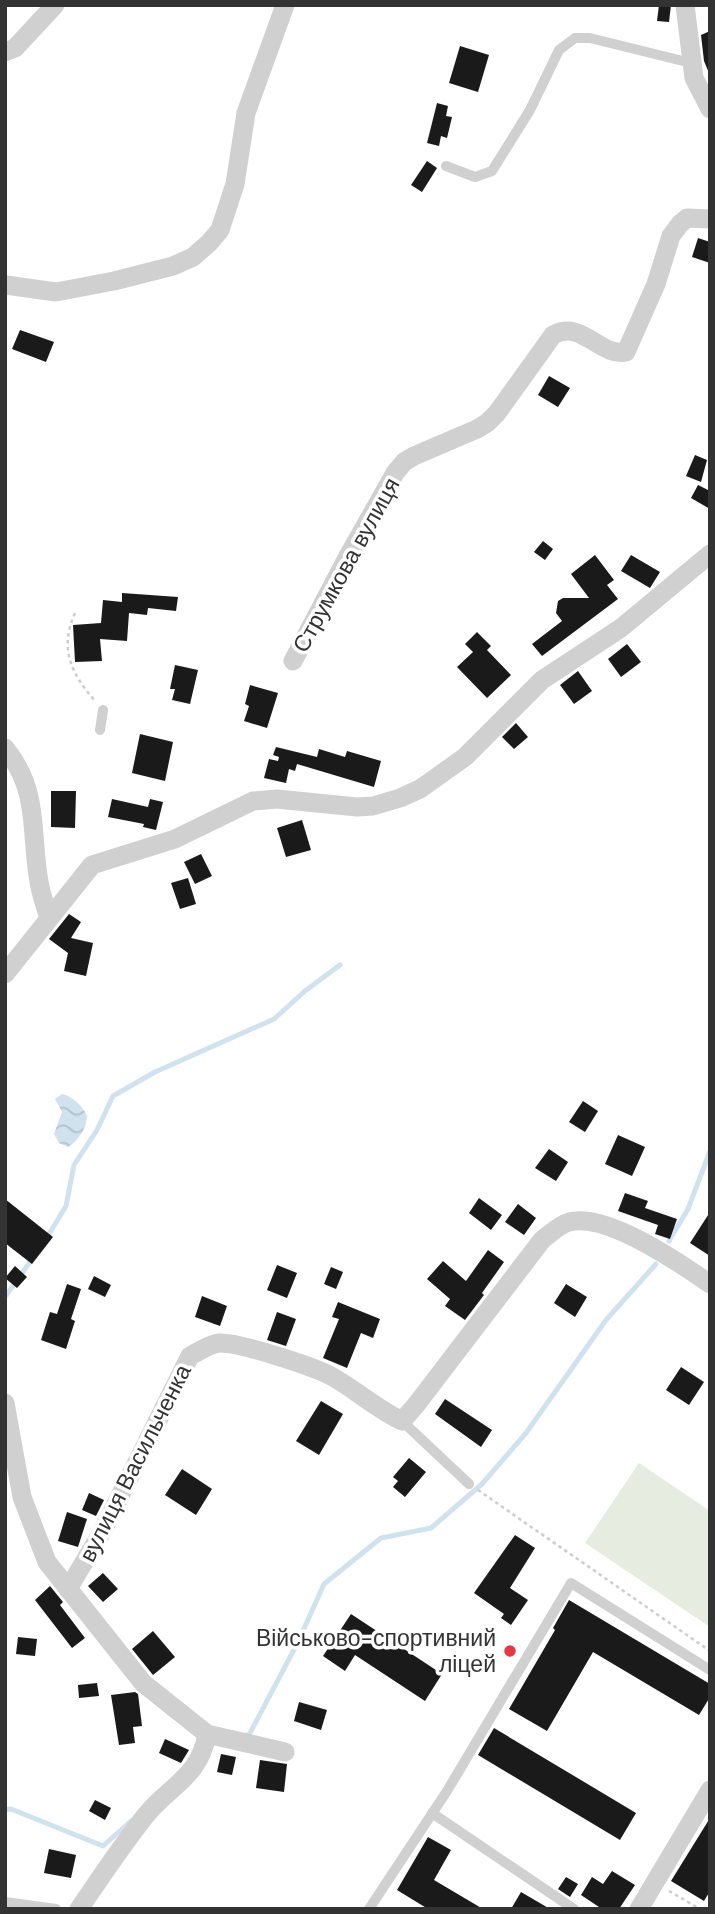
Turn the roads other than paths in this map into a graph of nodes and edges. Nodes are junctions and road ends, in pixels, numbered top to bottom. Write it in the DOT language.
graph roads {
  1 [pos="55,5"];
  2 [pos="285,5"];
  3 [pos="685,5"];
  4 [pos="5,52"];
  5 [pos="691,63"];
  6 [pos="710,109"];
  7 [pos="446,166"];
  8 [pos="710,219"];
  9 [pos="6,283"];
  10 [pos="5,290"];
  11 [pos="710,554"];
  12 [pos="293,661"];
  13 [pos="103,710"];
  14 [pos="100,730"];
  15 [pos="5,748"];
  16 [pos="49,918"];
  17 [pos="5,974"];
  18 [pos="710,1284"];
  19 [pos="5,1403"];
  20 [pos="402,1421"];
  21 [pos="469,1484"];
  22 [pos="68,1589"];
  23 [pos="710,1670"];
  24 [pos="207,1734"];
  25 [pos="285,1752"];
  26 [pos="710,1790"];
  27 [pos="432,1813"];
  28 [pos="5,1902"];
  29 [pos="56,1909"];
  30 [pos="79,1909"];
  31 [pos="369,1909"];
  32 [pos="574,1909"];
  33 [pos="639,1909"];
  1 -- 4 [label="street"];
  2 -- 9 [label="street"];
  3 -- 5 [label="street"];
  5 -- 6 [label="street"];
  5 -- 7 [label="lane"];
  8 -- 12 [label="street, Струмкова вулиця"];
  9 -- 10 [label="street"];
  11 -- 16 [label="street"];
  13 -- 14 [label="lane"];
  15 -- 16 [label="street"];
  16 -- 17 [label="street"];
  18 -- 20 [label="street"];
  19 -- 22 [label="street"];
  20 -- 21 [label="lane"];
  20 -- 22 [label="street, вулиця Васильченка"];
  22 -- 24 [label="street"];
  23 -- 27 [label="lane"];
  24 -- 25 [label="street"];
  24 -- 30 [label="street"];
  26 -- 33 [label="street"];
  27 -- 31 [label="lane"];
  27 -- 32 [label="lane"];
  28 -- 29 [label="lane"];
}
